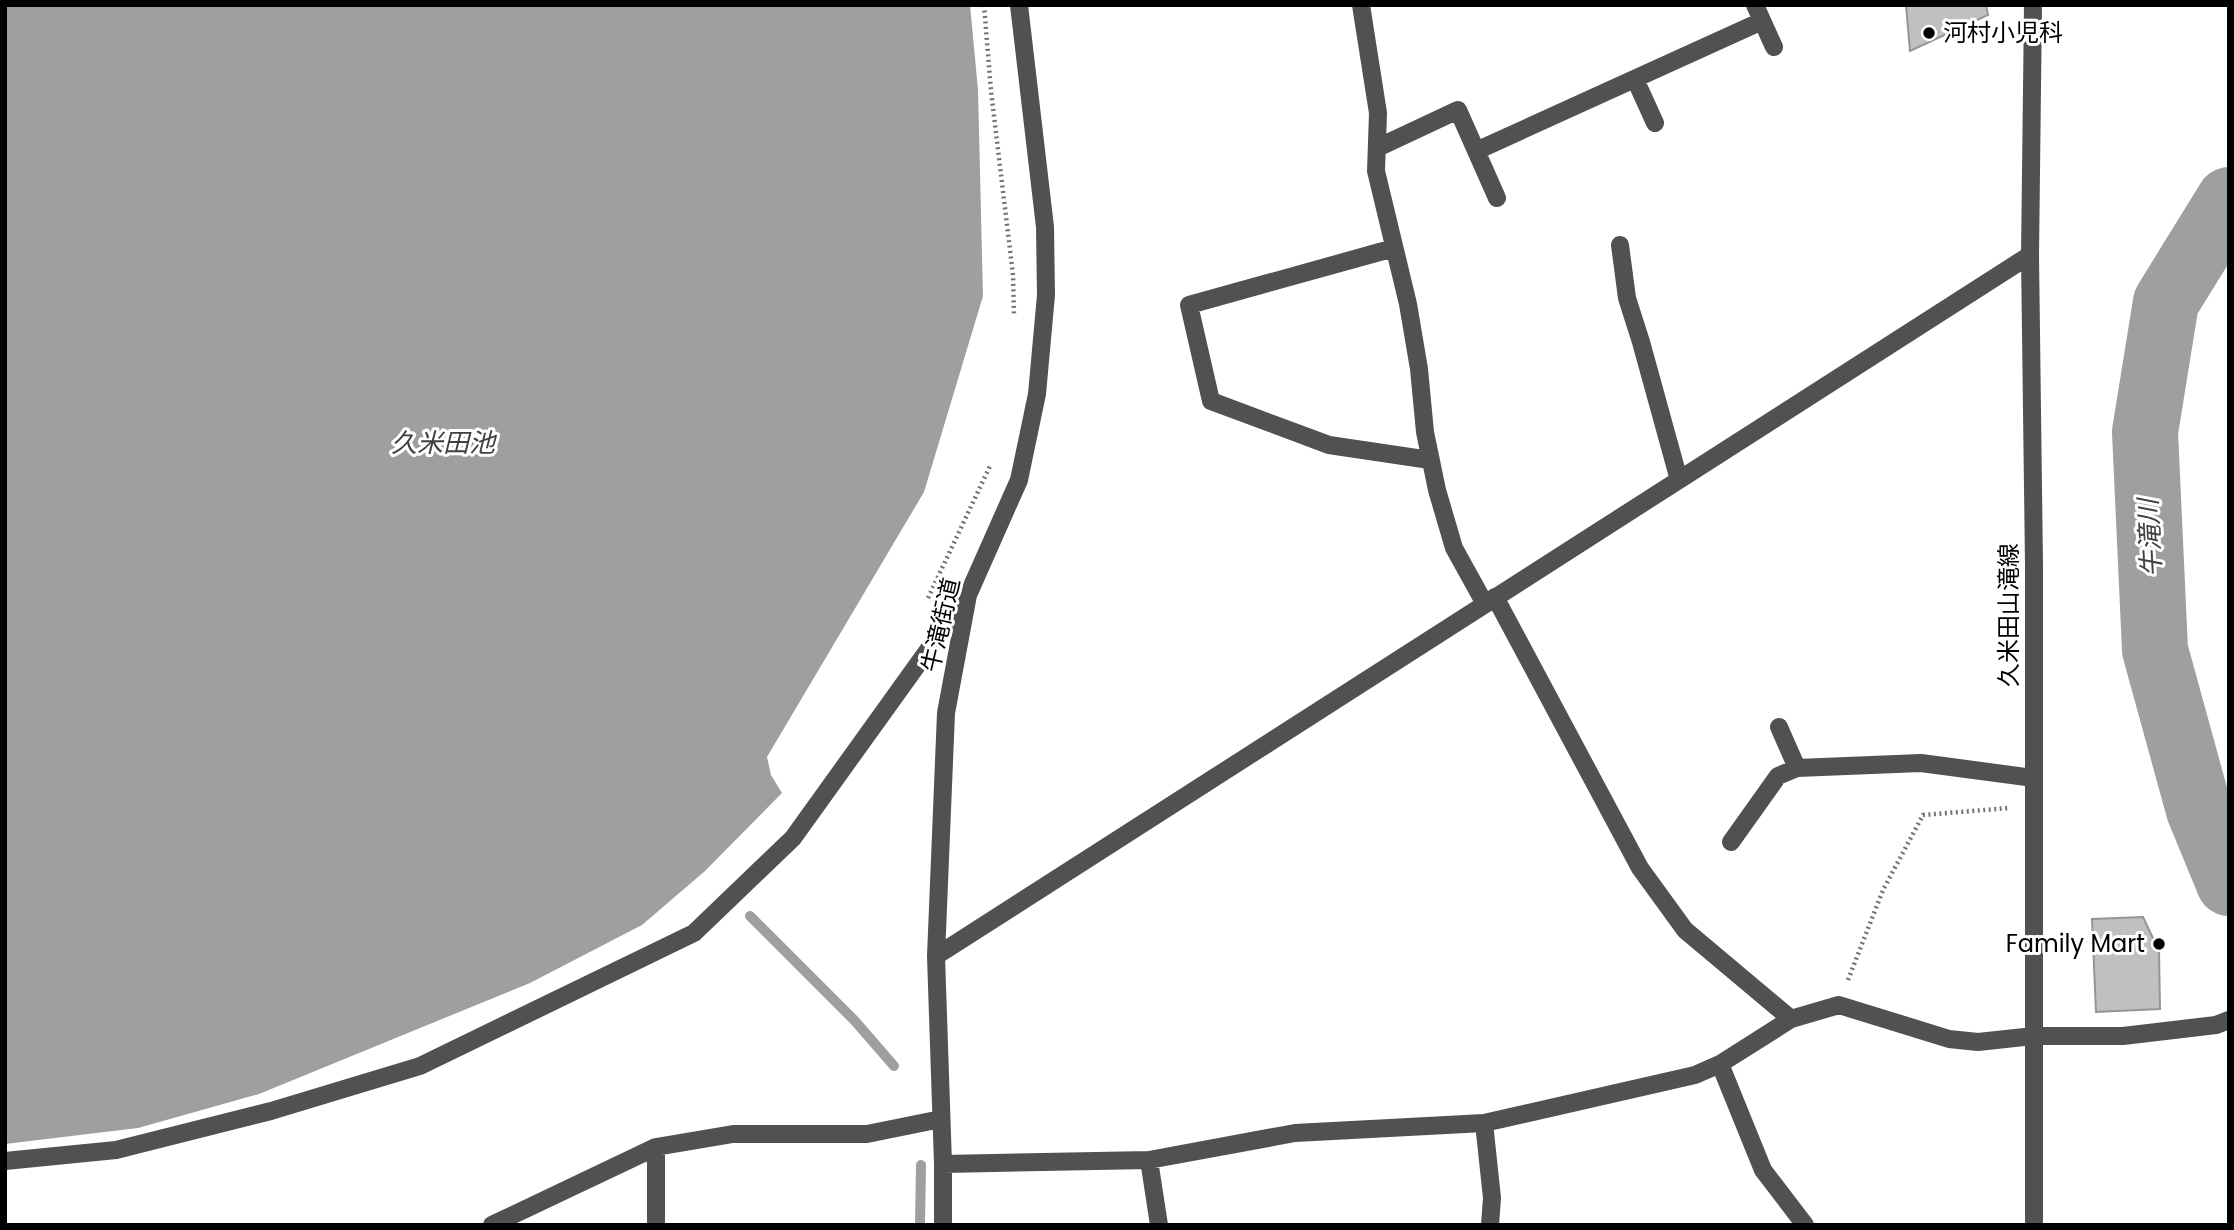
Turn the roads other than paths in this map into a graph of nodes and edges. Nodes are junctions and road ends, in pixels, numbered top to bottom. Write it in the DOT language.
graph roads {
  1 [pos="1019,5"];
  2 [pos="1361,5"];
  3 [pos="2033,5"];
  4 [pos="1759,13"];
  5 [pos="1774,47"];
  6 [pos="1636,79"];
  7 [pos="1656,123"];
  8 [pos="1377,148"];
  9 [pos="1476,151"];
  10 [pos="1497,198"];
  11 [pos="1620,245"];
  12 [pos="1394,248"];
  13 [pos="2030,255"];
  14 [pos="1430,460"];
  15 [pos="1679,480"];
  16 [pos="968,595"];
  17 [pos="1490,601"];
  18 [pos="1779,726"];
  19 [pos="1797,768"];
  20 [pos="2034,778"];
  21 [pos="1731,842"];
  22 [pos="936,956"];
  23 [pos="1791,1019"];
  24 [pos="2223,1022"];
  25 [pos="2034,1036"];
  26 [pos="1720,1064"];
  27 [pos="941,1119"];
  28 [pos="1484,1123"];
  29 [pos="656,1147"];
  30 [pos="1149,1160"];
  31 [pos="5,1161"];
  32 [pos="943,1164"];
  33 [pos="492,1225"];
  34 [pos="656,1225"];
  35 [pos="943,1225"];
  36 [pos="1158,1225"];
  37 [pos="1490,1225"];
  38 [pos="1805,1225"];
  39 [pos="2034,1225"];
  1 -- 16 [label="street, 牛滝街道"];
  2 -- 8 [label="street"];
  3 -- 13 [label="street, 久米田山滝線"];
  4 -- 5 [label="street"];
  4 -- 6 [label="street"];
  6 -- 7 [label="street"];
  6 -- 9 [label="street"];
  8 -- 9 [label="street"];
  8 -- 12 [label="street"];
  9 -- 10 [label="street"];
  11 -- 15 [label="street"];
  12 -- 14 [label="street"];
  12 -- 14 [label="street"];
  13 -- 15 [label="street"];
  13 -- 20 [label="street, 久米田山滝線"];
  14 -- 17 [label="street"];
  15 -- 17 [label="street"];
  16 -- 22 [label="street, 牛滝街道"];
  16 -- 31 [label="street"];
  17 -- 22 [label="street"];
  17 -- 23 [label="street"];
  18 -- 19 [label="street"];
  19 -- 20 [label="street"];
  19 -- 21 [label="street"];
  20 -- 25 [label="street, 久米田山滝線"];
  22 -- 27 [label="street, 牛滝街道"];
  23 -- 25 [label="street"];
  23 -- 26 [label="street"];
  24 -- 25 [label="street"];
  25 -- 39 [label="street, 久米田山滝線"];
  26 -- 28 [label="street"];
  26 -- 38 [label="street"];
  27 -- 29 [label="street"];
  27 -- 32 [label="street, 牛滝街道"];
  28 -- 30 [label="street"];
  28 -- 37 [label="street"];
  29 -- 33 [label="street"];
  29 -- 34 [label="street"];
  30 -- 32 [label="street"];
  30 -- 36 [label="street"];
  32 -- 35 [label="street, 牛滝街道"];
}
